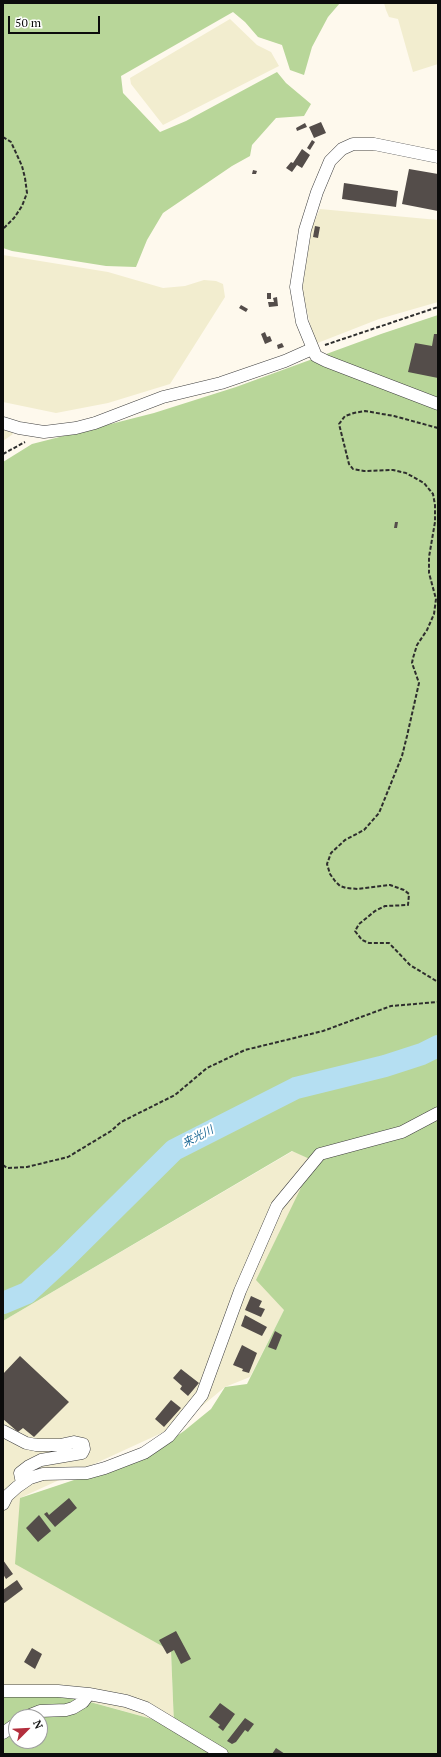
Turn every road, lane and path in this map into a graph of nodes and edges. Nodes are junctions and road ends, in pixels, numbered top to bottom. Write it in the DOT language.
graph roads {
  1 [pos="3,137"];
  2 [pos="438,157"];
  3 [pos="3,229"];
  4 [pos="438,307"];
  5 [pos="312,349"];
  6 [pos="438,404"];
  7 [pos="3,423"];
  8 [pos="438,428"];
  9 [pos="26,441"];
  10 [pos="3,454"];
  11 [pos="438,982"];
  12 [pos="438,1002"];
  13 [pos="438,1113"];
  14 [pos="3,1165"];
  15 [pos="3,1431"];
  16 [pos="22,1483"];
  17 [pos="3,1504"];
  18 [pos="3,1691"];
  19 [pos="89,1694"];
  20 [pos="48,1711"];
  21 [pos="222,1754"];
  1 -- 3 [label="path"];
  2 -- 5 [label="street"];
  4 -- 5 [label="path"];
  5 -- 6 [label="street"];
  5 -- 7 [label="street"];
  8 -- 11 [label="path"];
  9 -- 10 [label="path"];
  12 -- 14 [label="path"];
  13 -- 16 [label="street"];
  15 -- 16 [label="street"];
  16 -- 17 [label="street"];
  18 -- 19 [label="street"];
  19 -- 20 [label="street"];
  19 -- 21 [label="street"];
}
